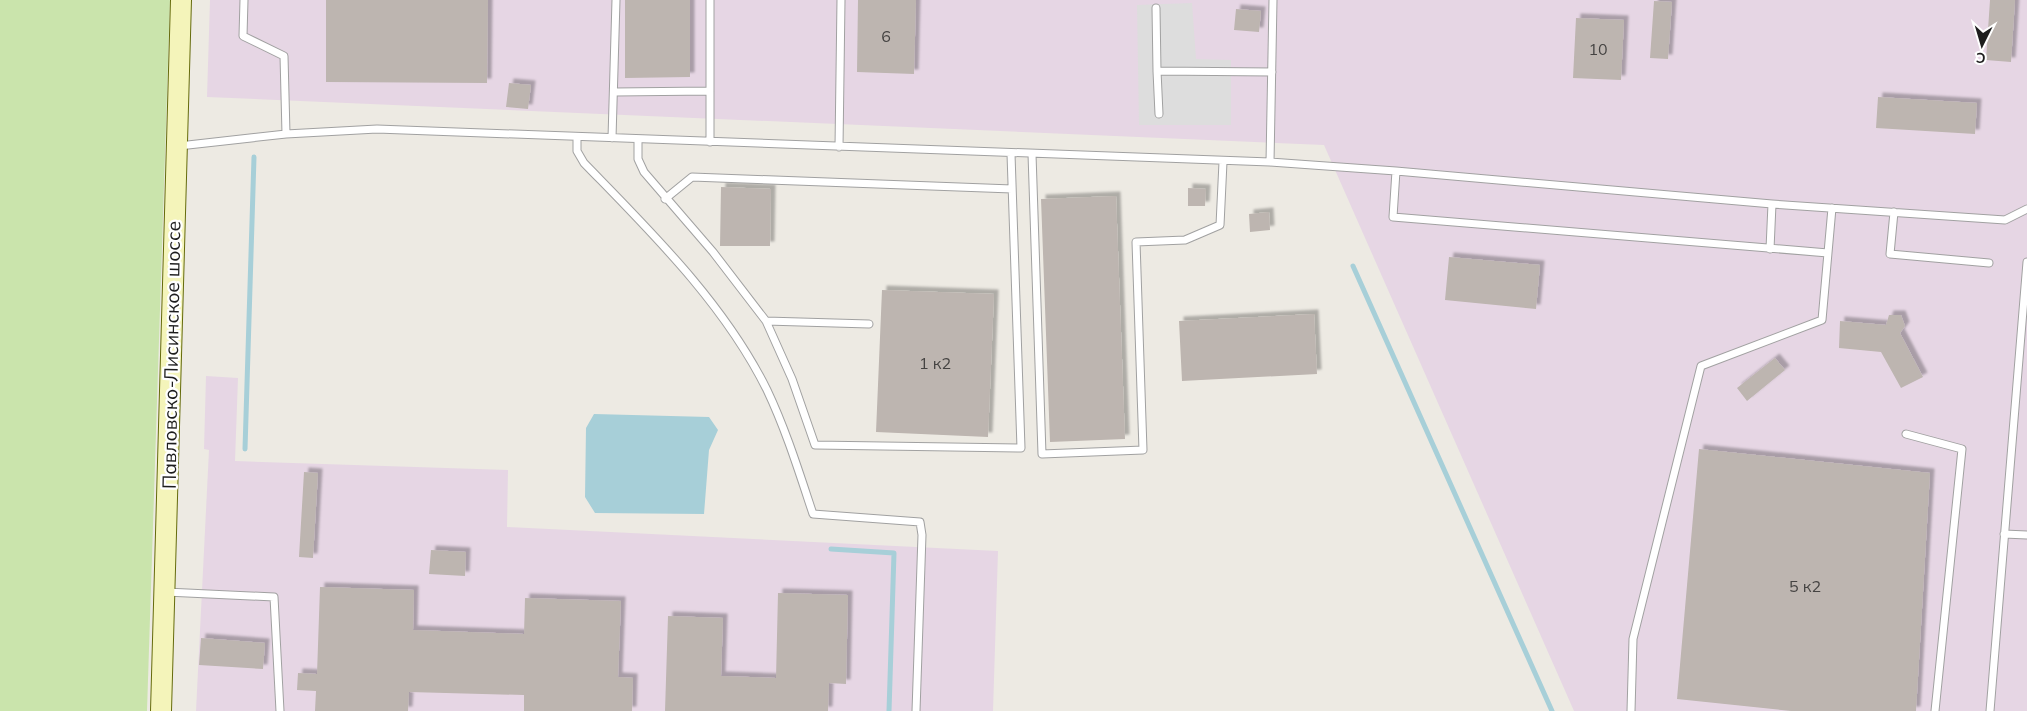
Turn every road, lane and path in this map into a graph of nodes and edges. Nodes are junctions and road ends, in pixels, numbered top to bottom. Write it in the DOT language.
graph roads {
  1 [pos="181,0"];
  2 [pos="244,0"];
  3 [pos="616,0"];
  4 [pos="710,0"];
  5 [pos="841,0"];
  6 [pos="1273,0"];
  7 [pos="1156,8"];
  8 [pos="1157,71"];
  9 [pos="1272,72"];
  10 [pos="710,91"];
  11 [pos="615,92"];
  12 [pos="1159,114"];
  13 [pos="286,134"];
  14 [pos="577,137"];
  15 [pos="612,138"];
  16 [pos="638,139"];
  17 [pos="710,142"];
  18 [pos="176,146"];
  19 [pos="839,147"];
  20 [pos="1011,154"];
  21 [pos="1032,154"];
  22 [pos="1223,162"];
  23 [pos="1270,162"];
  24 [pos="1396,171"];
  25 [pos="1012,189"];
  26 [pos="665,199"];
  27 [pos="1772,204"];
  28 [pos="1832,208"];
  29 [pos="2027,209"];
  30 [pos="1894,212"];
  31 [pos="1770,249"];
  32 [pos="1828,253"];
  33 [pos="2027,262"];
  34 [pos="1989,263"];
  35 [pos="766,321"];
  36 [pos="869,324"];
  37 [pos="1906,434"];
  38 [pos="2004,534"];
  39 [pos="2027,535"];
  40 [pos="165,592"];
  41 [pos="161,711"];
  42 [pos="280,711"];
  43 [pos="916,711"];
  44 [pos="1631,711"];
  45 [pos="1935,711"];
  46 [pos="1990,711"];
  1 -- 18 [label="main road, Павловско-Лисинское шоссе"];
  2 -- 13 [label="lane"];
  3 -- 11 [label="lane"];
  4 -- 10 [label="lane"];
  5 -- 19 [label="lane"];
  6 -- 9 [label="lane"];
  7 -- 8 [label="lane"];
  8 -- 9 [label="lane"];
  8 -- 12 [label="lane"];
  9 -- 23 [label="lane"];
  10 -- 11 [label="lane"];
  10 -- 17 [label="lane"];
  11 -- 15 [label="lane"];
  13 -- 14 [label="lane"];
  13 -- 18 [label="lane"];
  14 -- 15 [label="lane"];
  14 -- 43 [label="lane"];
  15 -- 16 [label="lane"];
  16 -- 17 [label="lane"];
  16 -- 26 [label="lane"];
  17 -- 19 [label="lane"];
  18 -- 40 [label="main road, Павловско-Лисинское шоссе"];
  19 -- 20 [label="lane"];
  20 -- 21 [label="lane"];
  20 -- 25 [label="lane"];
  21 -- 22 [label="lane"];
  21 -- 22 [label="lane"];
  22 -- 23 [label="lane"];
  23 -- 24 [label="lane"];
  24 -- 27 [label="lane"];
  24 -- 31 [label="lane"];
  25 -- 26 [label="lane"];
  25 -- 35 [label="lane"];
  26 -- 35 [label="lane"];
  27 -- 28 [label="lane"];
  27 -- 31 [label="lane"];
  28 -- 30 [label="lane"];
  28 -- 32 [label="lane"];
  29 -- 30 [label="lane"];
  30 -- 34 [label="lane"];
  31 -- 32 [label="lane"];
  32 -- 44 [label="lane"];
  33 -- 38 [label="lane"];
  35 -- 36 [label="lane"];
  37 -- 45 [label="lane"];
  38 -- 39 [label="lane"];
  38 -- 46 [label="lane"];
  40 -- 41 [label="main road, Павловско-Лисинское шоссе"];
  40 -- 42 [label="lane"];
}
